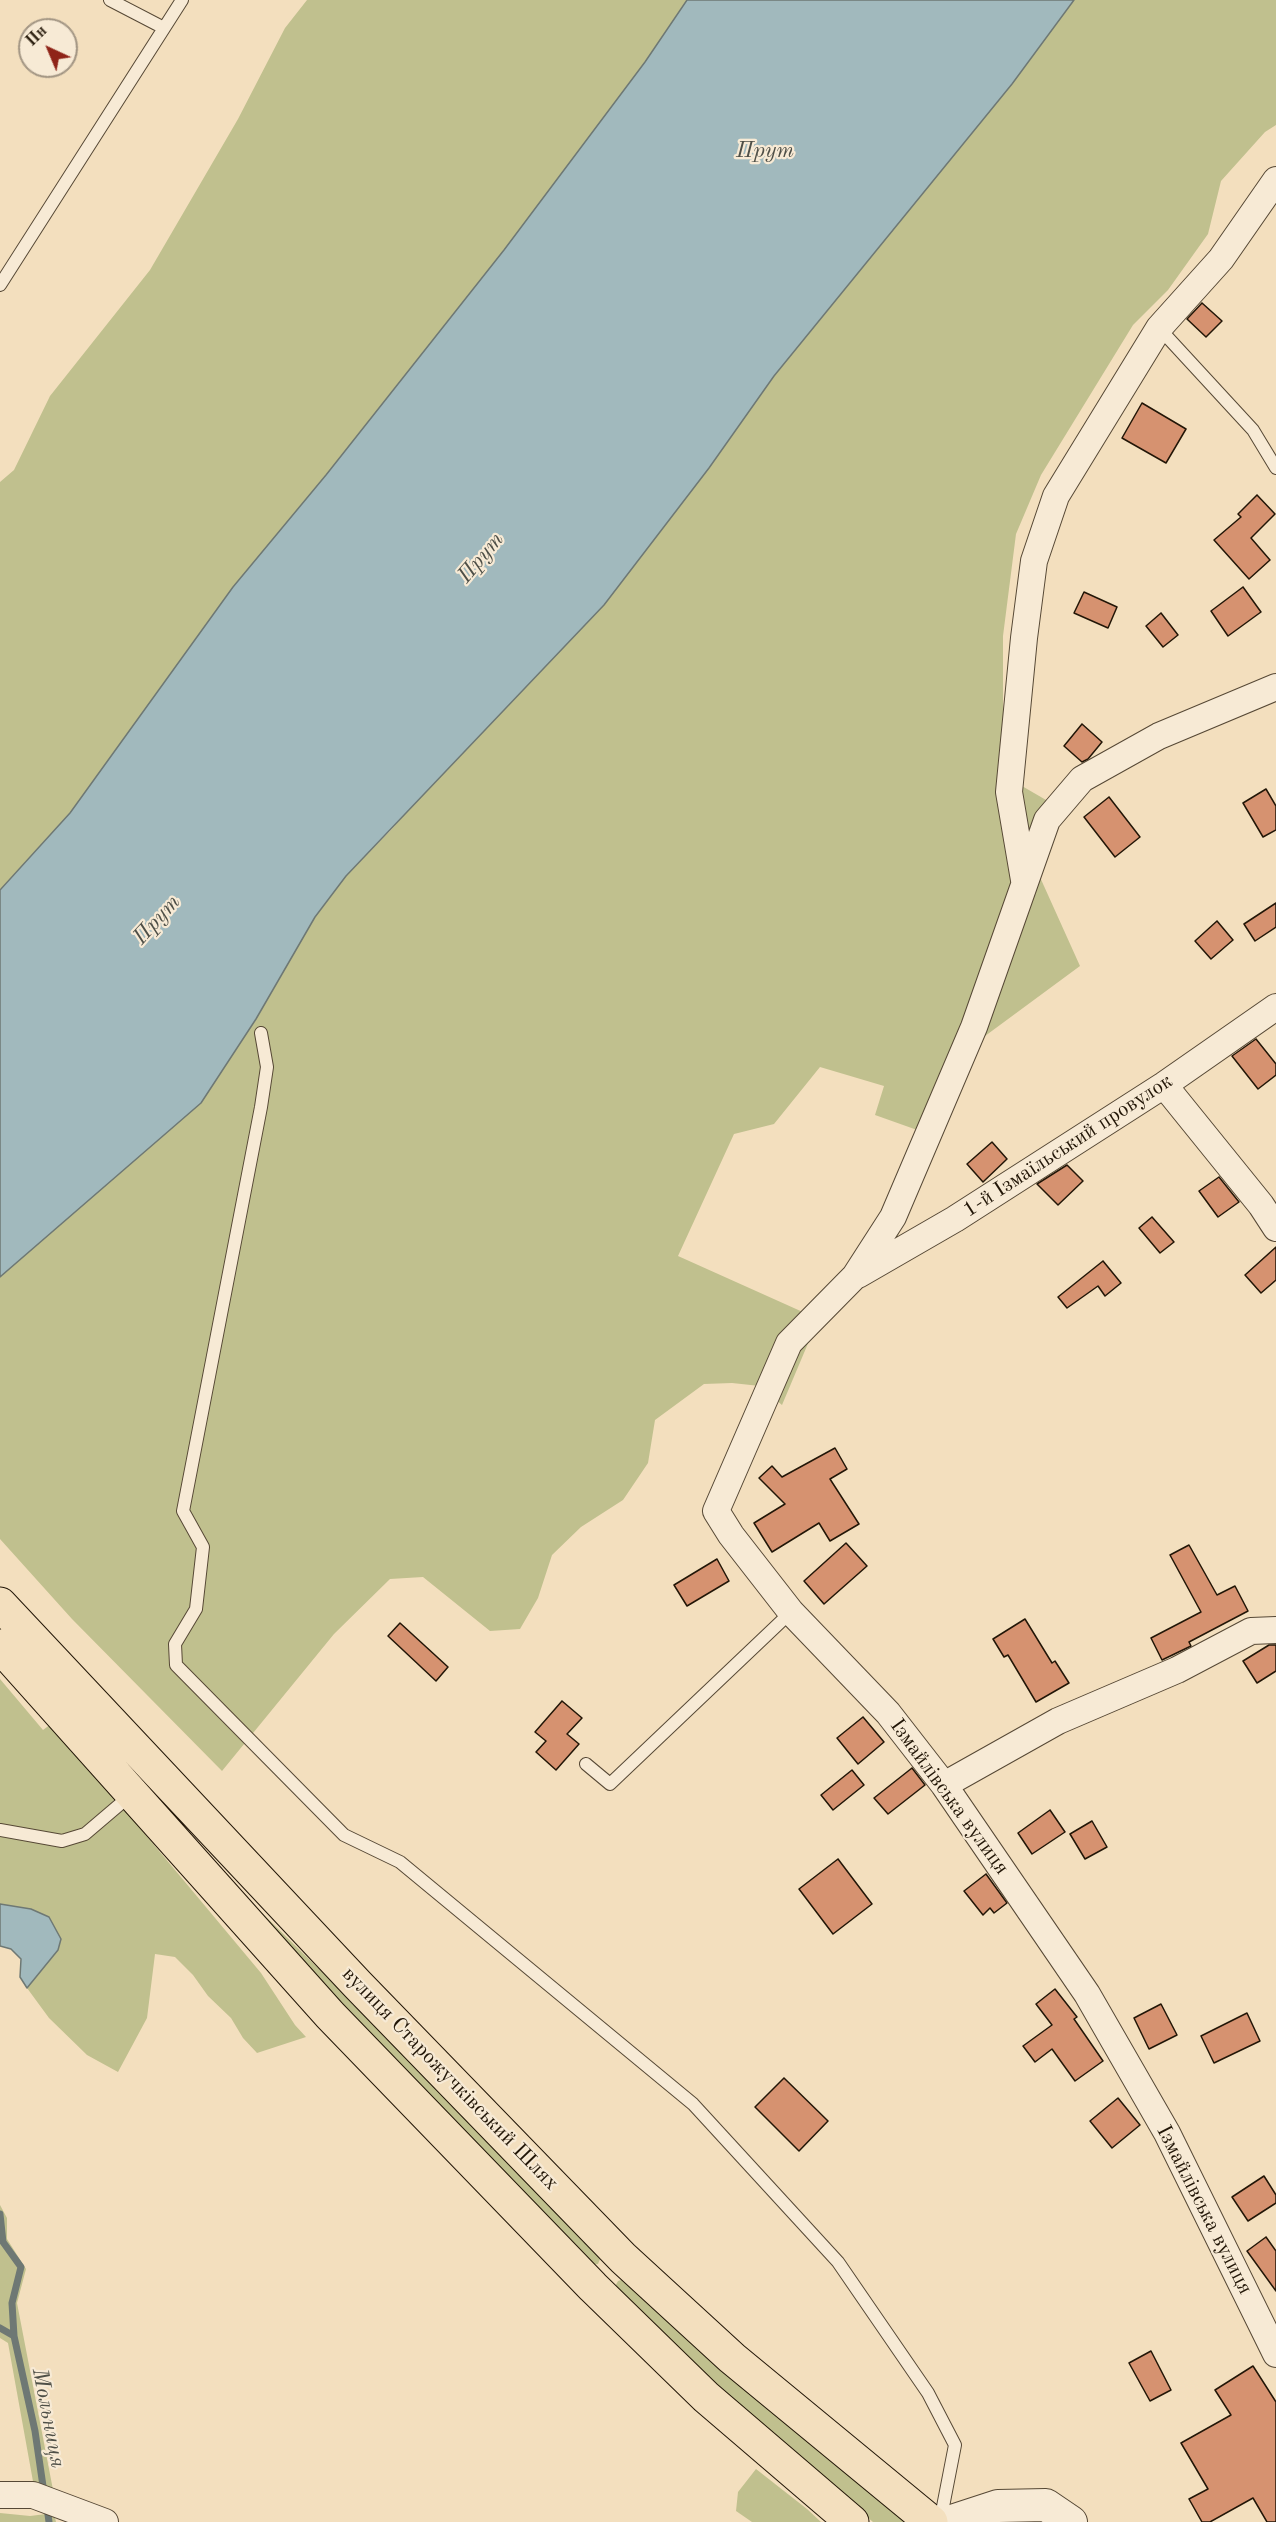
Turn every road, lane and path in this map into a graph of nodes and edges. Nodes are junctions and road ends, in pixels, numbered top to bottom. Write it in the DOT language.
graph roads {
  1 [pos="110,0"];
  2 [pos="182,0"];
  3 [pos="164,28"];
  4 [pos="1276,180"];
  5 [pos="0,285"];
  6 [pos="1159,328"];
  7 [pos="1276,468"];
  8 [pos="1276,687"];
  9 [pos="1024,884"];
  10 [pos="1276,1007"];
  11 [pos="261,1033"];
  12 [pos="1164,1085"];
  13 [pos="1276,1228"];
  14 [pos="855,1276"];
  15 [pos="0,1604"];
  16 [pos="791,1612"];
  17 [pos="1276,1630"];
  18 [pos="20,1654"];
  19 [pos="586,1764"];
  20 [pos="944,1785"];
  21 [pos="133,1793"];
  22 [pos="0,1830"];
  23 [pos="623,2258"];
  24 [pos="593,2287"];
  25 [pos="1276,2354"];
  26 [pos="0,2495"];
  27 [pos="105,2522"];
  28 [pos="852,2522"];
  29 [pos="931,2522"];
  30 [pos="940,2522"];
  31 [pos="949,2522"];
  32 [pos="1071,2522"];
  1 -- 3 [label="lane"];
  2 -- 3 [label="lane"];
  3 -- 5 [label="lane"];
  4 -- 6 [label="street"];
  6 -- 7 [label="lane"];
  6 -- 9 [label="street"];
  8 -- 9 [label="street"];
  9 -- 14 [label="street"];
  10 -- 12 [label="street, 1-й Ізмаїльський провулок"];
  11 -- 30 [label="lane"];
  12 -- 13 [label="street"];
  12 -- 14 [label="street, 1-й Ізмаїльський провулок"];
  14 -- 16 [label="street, Ізмайлівська вулиця"];
  15 -- 18 [label="main road, вулиця Старожучківський Шлях"];
  16 -- 19 [label="lane"];
  16 -- 20 [label="street, Ізмайлівська вулиця"];
  17 -- 20 [label="street"];
  18 -- 21 [label="main road, вулиця Старожучківський Шлях"];
  18 -- 23 [label="main road, вулиця Старожучківський Шлях"];
  20 -- 25 [label="street, Ізмайлівська вулиця"];
  21 -- 22 [label="lane"];
  21 -- 24 [label="main road, вулиця Старожучківський Шлях"];
  23 -- 24 [label="main road"];
  23 -- 29 [label="main road, вулиця Старожучківський Шлях"];
  24 -- 28 [label="main road, вулиця Старожучківський Шлях"];
  26 -- 27 [label="street"];
  31 -- 32 [label="street"];
}
